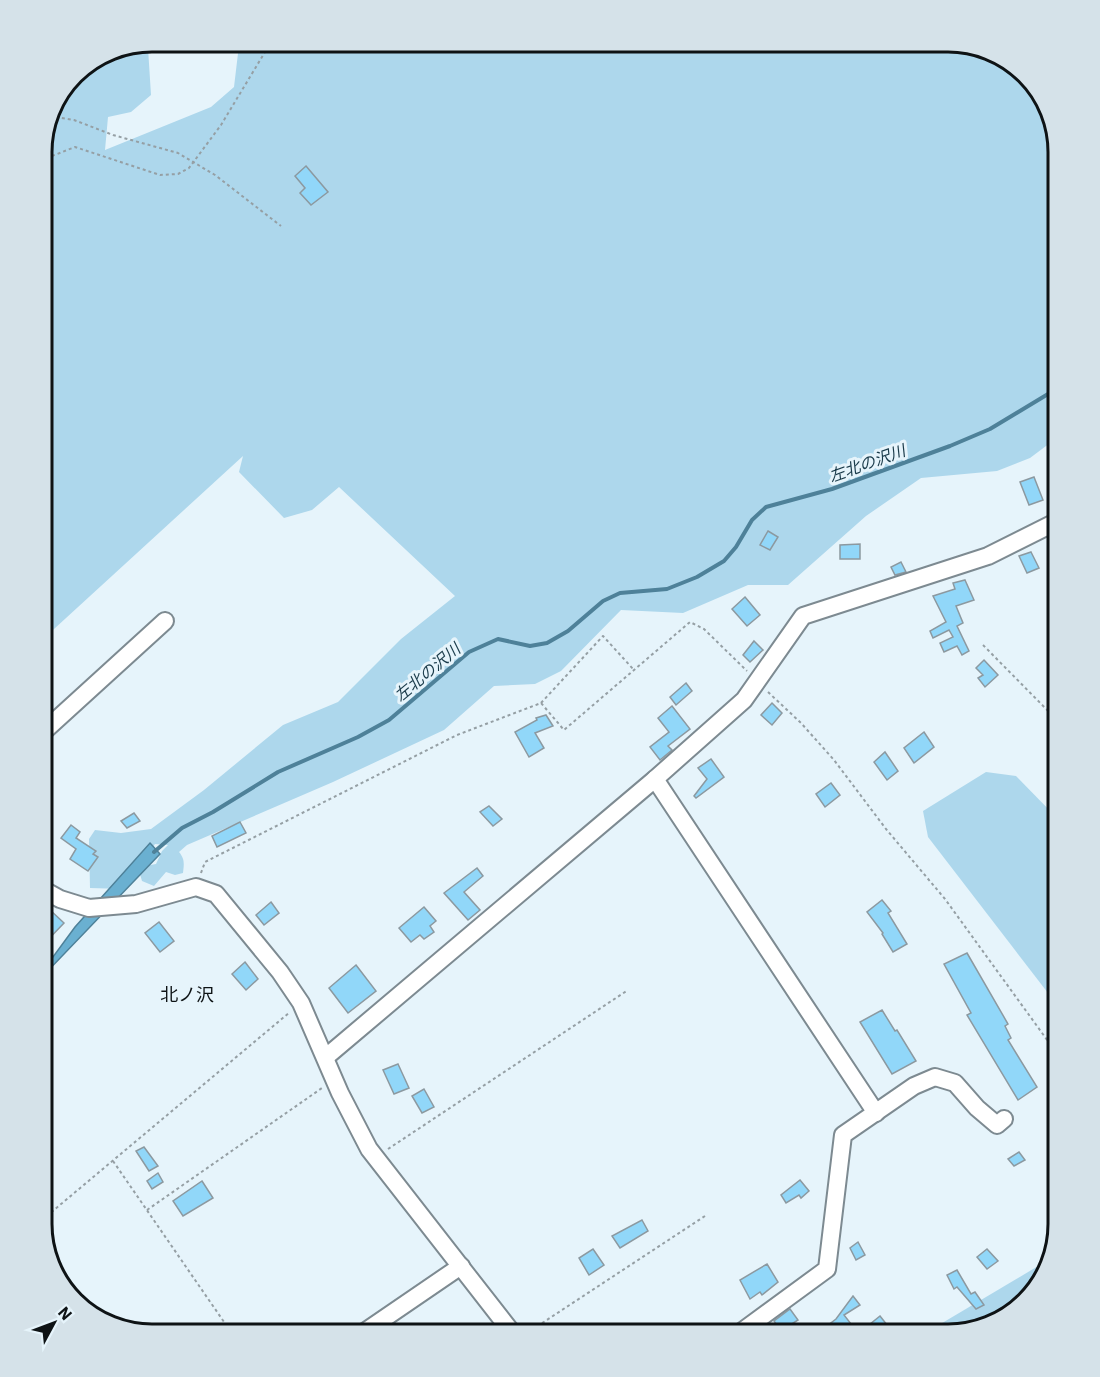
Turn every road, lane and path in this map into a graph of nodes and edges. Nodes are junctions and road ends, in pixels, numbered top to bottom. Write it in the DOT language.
graph roads {
  1 [pos="265,52"];
  2 [pos="59,117"];
  3 [pos="53,156"];
  4 [pos="193,163"];
  5 [pos="281,226"];
  6 [pos="1048,526"];
  7 [pos="165,621"];
  8 [pos="983,645"];
  9 [pos="633,670"];
  10 [pos="757,681"];
  11 [pos="541,703"];
  12 [pos="1048,711"];
  13 [pos="52,723"];
  14 [pos="655,779"];
  15 [pos="196,887"];
  16 [pos="52,895"];
  17 [pos="628,990"];
  18 [pos="301,1003"];
  19 [pos="1048,1041"];
  20 [pos="326,1057"];
  21 [pos="334,1080"];
  22 [pos="876,1113"];
  23 [pos="1004,1119"];
  24 [pos="376,1158"];
  25 [pos="113,1161"];
  26 [pos="147,1210"];
  27 [pos="52,1212"];
  28 [pos="705,1216"];
  29 [pos="461,1266"];
  30 [pos="225,1324"];
  31 [pos="376,1324"];
  32 [pos="506,1324"];
  33 [pos="541,1324"];
  34 [pos="752,1324"];
  1 -- 4 [label="path"];
  2 -- 4 [label="path"];
  3 -- 4 [label="path"];
  4 -- 5 [label="path"];
  6 -- 10 [label="street"];
  7 -- 13 [label="street"];
  8 -- 12 [label="path"];
  9 -- 10 [label="path"];
  9 -- 11 [label="path"];
  9 -- 11 [label="path"];
  10 -- 14 [label="street"];
  10 -- 19 [label="path"];
  11 -- 15 [label="path"];
  14 -- 20 [label="street"];
  14 -- 22 [label="street"];
  15 -- 16 [label="street"];
  15 -- 18 [label="street"];
  17 -- 24 [label="path"];
  18 -- 20 [label="street"];
  18 -- 25 [label="path"];
  20 -- 21 [label="street"];
  21 -- 24 [label="street"];
  21 -- 26 [label="path"];
  22 -- 23 [label="street"];
  22 -- 34 [label="street"];
  24 -- 29 [label="street"];
  25 -- 26 [label="path"];
  25 -- 27 [label="path"];
  26 -- 30 [label="path"];
  28 -- 33 [label="path"];
  29 -- 31 [label="street"];
  29 -- 32 [label="street"];
}
